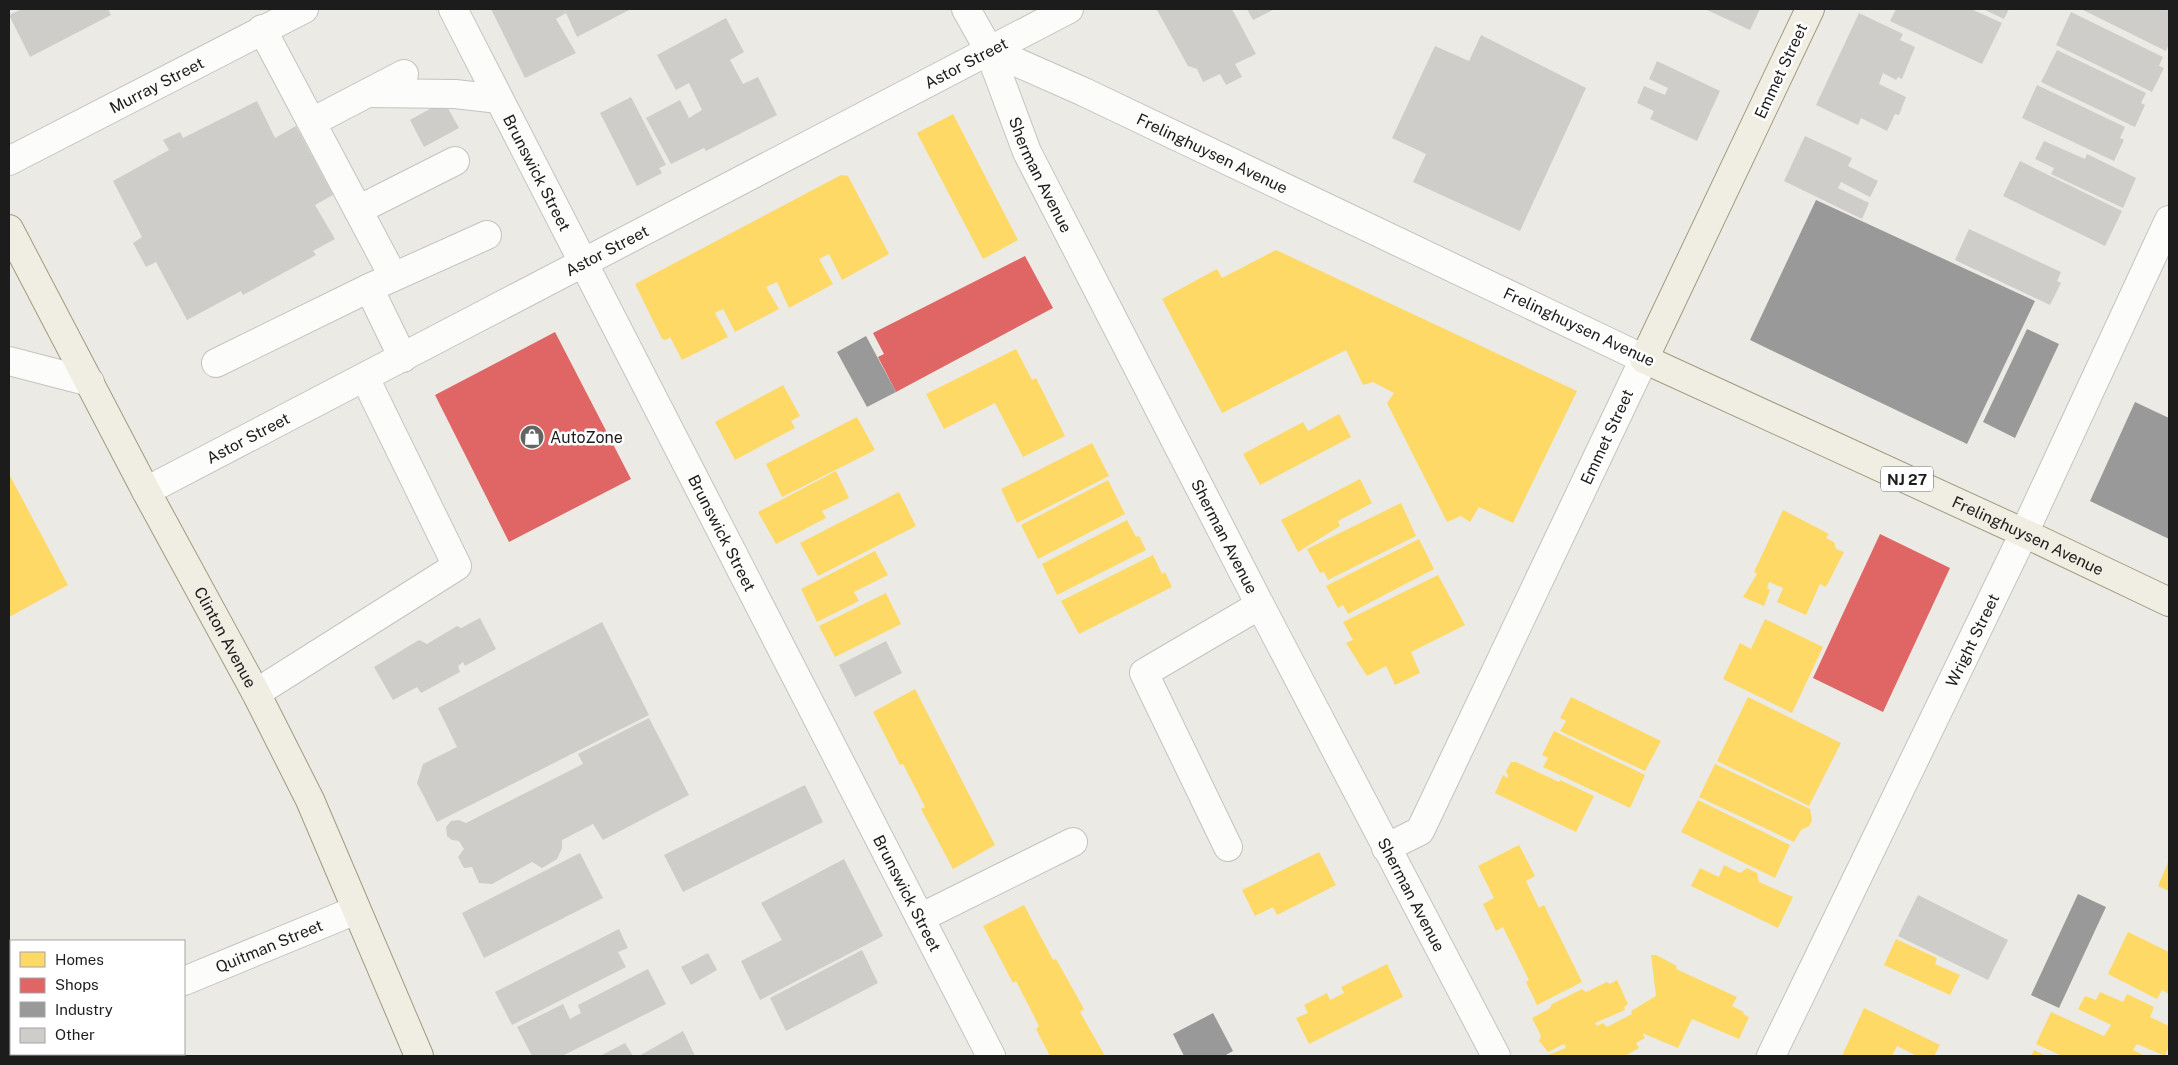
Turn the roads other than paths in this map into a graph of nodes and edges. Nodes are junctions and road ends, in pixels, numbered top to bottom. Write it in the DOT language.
graph roads {
  1 [pos="304,9"];
  2 [pos="453,9"];
  3 [pos="966,9"];
  4 [pos="1069,9"];
  5 [pos="1810,9"];
  6 [pos="262,29"];
  7 [pos="989,50"];
  8 [pos="404,74"];
  9 [pos="368,93"];
  10 [pos="499,99"];
  11 [pos="312,122"];
  12 [pos="9,161"];
  13 [pos="455,162"];
  14 [pos="358,210"];
  15 [pos="2169,220"];
  16 [pos="9,229"];
  17 [pos="487,235"];
  18 [pos="583,263"];
  19 [pos="393,276"];
  20 [pos="368,288"];
  21 [pos="403,358"];
  22 [pos="1644,359"];
  23 [pos="9,361"];
  24 [pos="216,363"];
  25 [pos="365,378"];
  26 [pos="90,382"];
  27 [pos="146,491"];
  28 [pos="2024,533"];
  29 [pos="2169,602"];
  30 [pos="1260,605"];
  31 [pos="256,693"];
  32 [pos="1073,842"];
  33 [pos="1228,847"];
  34 [pos="1386,848"];
  35 [pos="356,910"];
  36 [pos="920,918"];
  37 [pos="185,981"];
  38 [pos="419,1056"];
  39 [pos="991,1056"];
  40 [pos="1496,1056"];
  41 [pos="1771,1056"];
  1 -- 6 [label="street, Murray Street"];
  2 -- 10 [label="street, Brunswick Street"];
  3 -- 7 [label="street, Sherman Avenue"];
  4 -- 7 [label="street, Astor Street"];
  5 -- 22 [label="main road, Emmet Street"];
  6 -- 11 [label="street"];
  6 -- 12 [label="street, Murray Street"];
  7 -- 18 [label="street, Astor Street"];
  7 -- 22 [label="street, Frelinghuysen Avenue"];
  7 -- 30 [label="street, Sherman Avenue"];
  8 -- 9 [label="street"];
  9 -- 10 [label="street"];
  9 -- 11 [label="street"];
  10 -- 18 [label="street, Brunswick Street"];
  11 -- 14 [label="street"];
  13 -- 14 [label="street"];
  14 -- 19 [label="street"];
  15 -- 28 [label="street, Wright Street"];
  16 -- 26 [label="main road, Clinton Avenue"];
  17 -- 19 [label="street"];
  18 -- 21 [label="street, Astor Street"];
  18 -- 36 [label="street, Brunswick Street"];
  19 -- 20 [label="street"];
  20 -- 21 [label="street"];
  20 -- 24 [label="street"];
  21 -- 25 [label="street, Astor Street"];
  22 -- 28 [label="main road, Frelinghuysen Avenue / NJ 27"];
  22 -- 34 [label="street, Emmet Street"];
  23 -- 26 [label="street"];
  25 -- 27 [label="street, Astor Street"];
  25 -- 31 [label="street"];
  26 -- 27 [label="main road, Clinton Avenue"];
  27 -- 31 [label="main road, Clinton Avenue"];
  28 -- 29 [label="main road, Frelinghuysen Avenue / NJ 27"];
  28 -- 41 [label="street, Wright Street"];
  30 -- 33 [label="street"];
  30 -- 34 [label="street, Sherman Avenue"];
  31 -- 35 [label="main road, Clinton Avenue"];
  32 -- 36 [label="street"];
  34 -- 40 [label="street, Sherman Avenue"];
  35 -- 37 [label="street, Quitman Street"];
  35 -- 38 [label="main road, Clinton Avenue"];
  36 -- 39 [label="street, Brunswick Street"];
}
